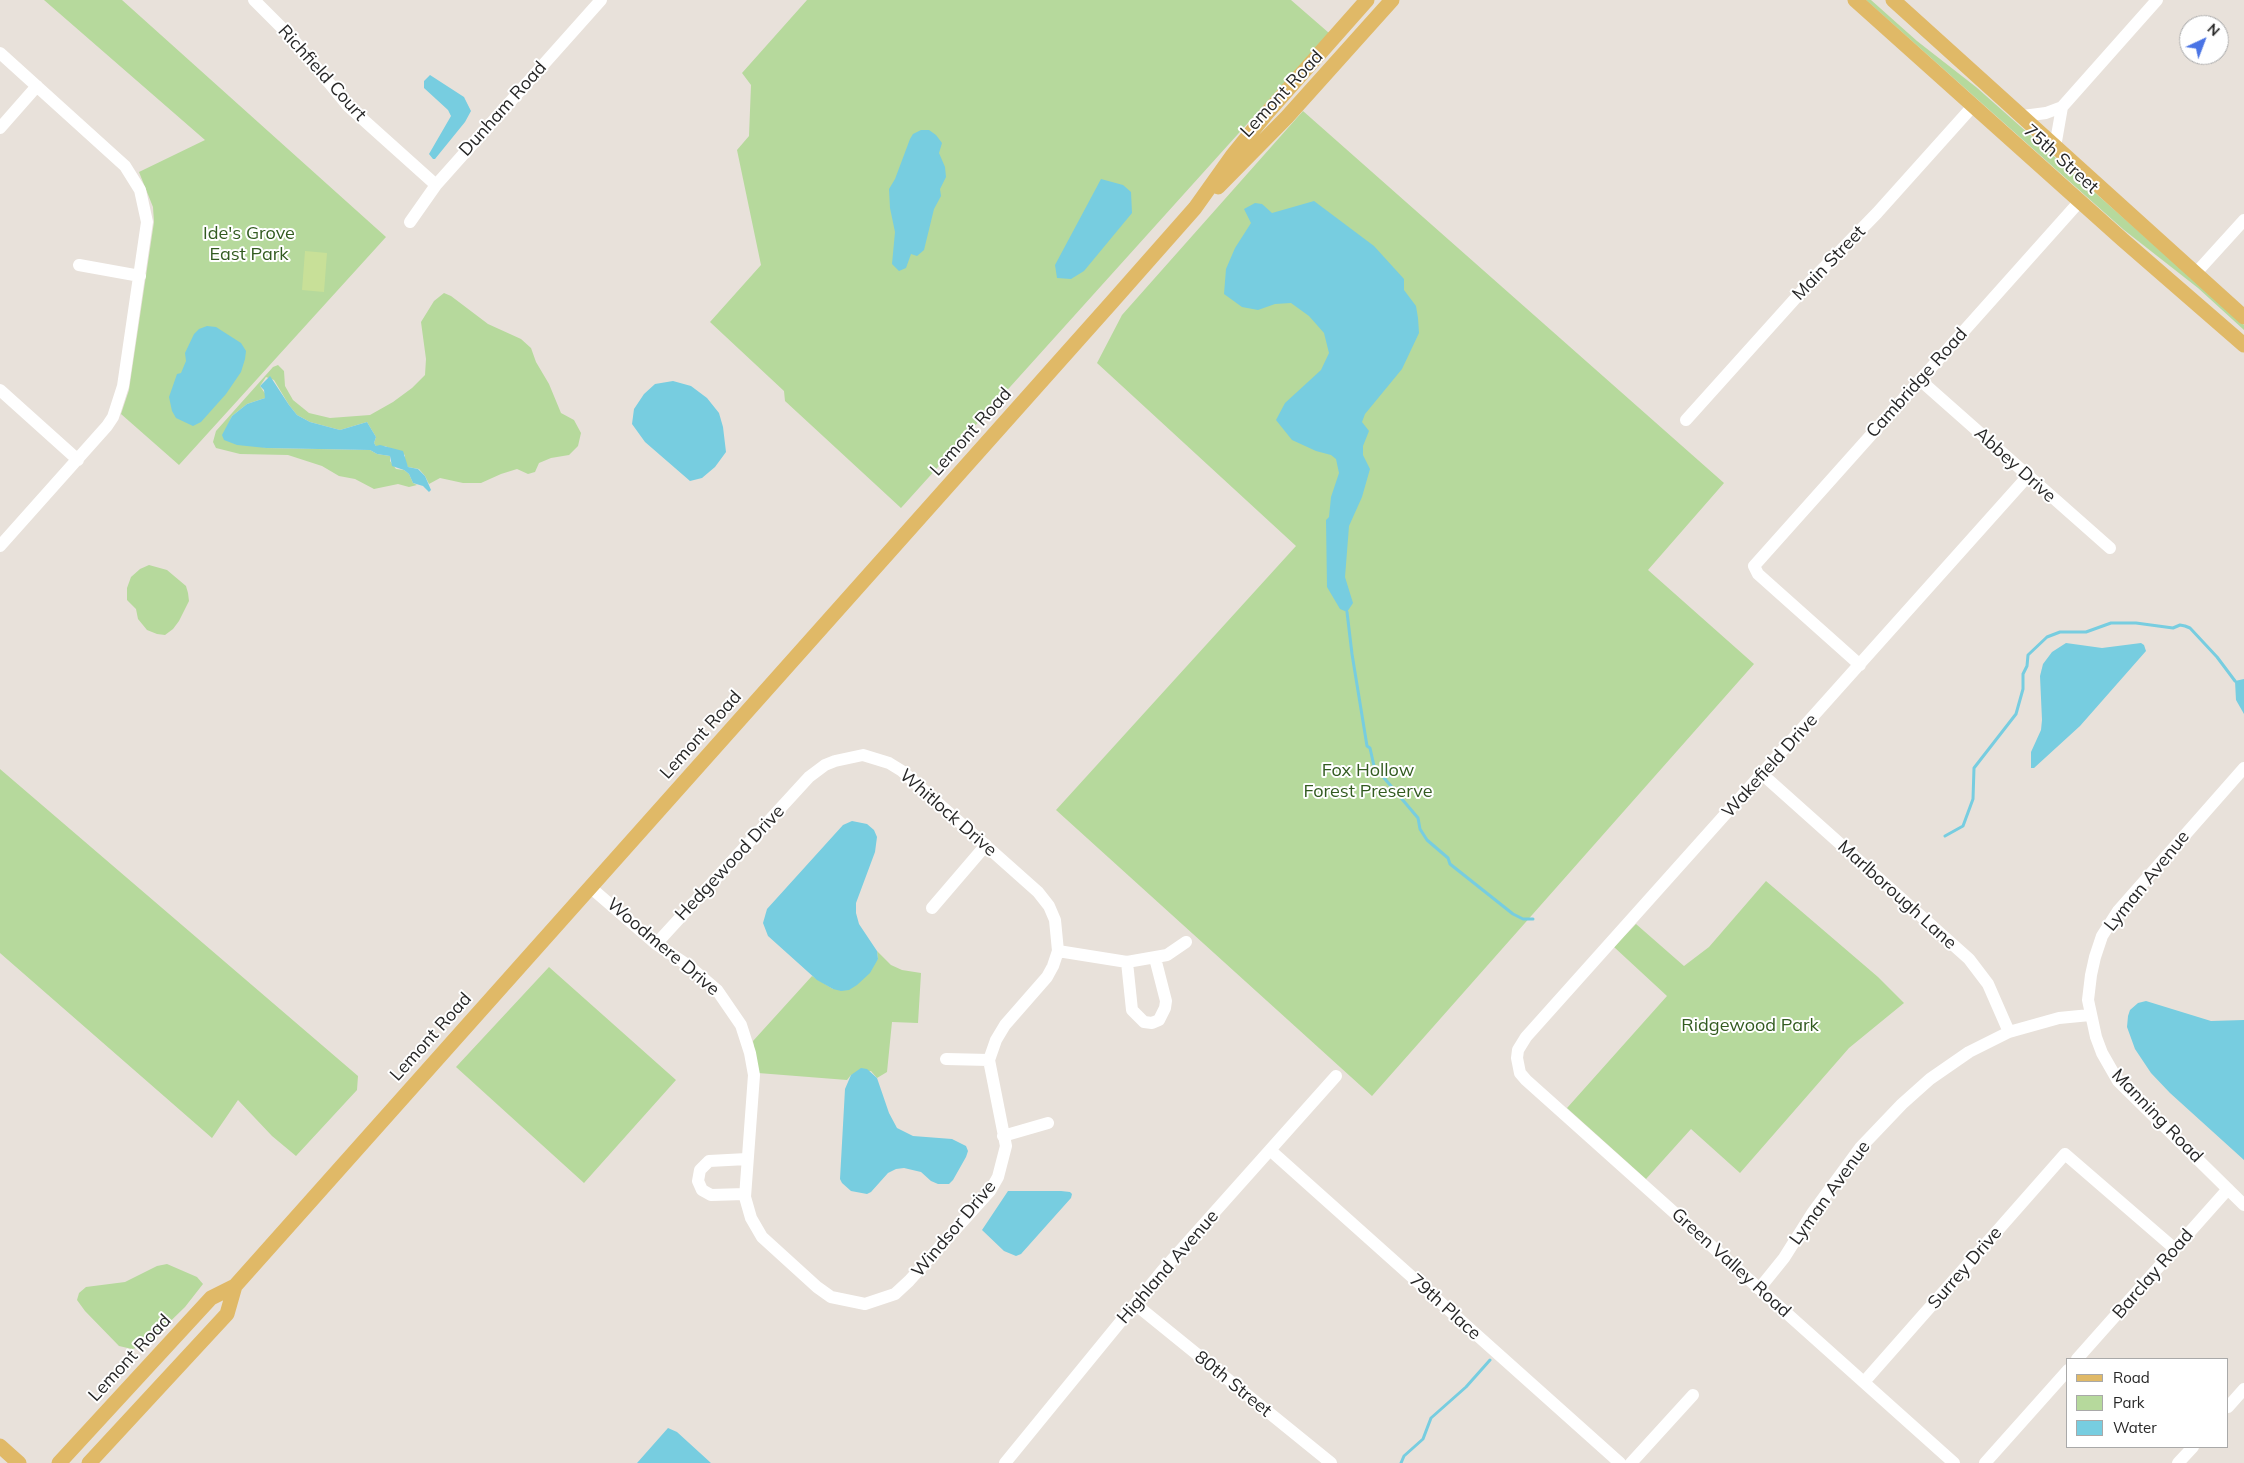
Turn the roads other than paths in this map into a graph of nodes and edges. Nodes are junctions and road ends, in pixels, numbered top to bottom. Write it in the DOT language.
graph roads {
  1 [pos="254,0"];
  2 [pos="601,0"];
  3 [pos="1367,0"];
  4 [pos="1392,0"];
  5 [pos="1855,0"];
  6 [pos="1893,0"];
  7 [pos="2156,0"];
  8 [pos="0,53"];
  9 [pos="37,86"];
  10 [pos="1973,106"];
  11 [pos="2062,106"];
  12 [pos="2023,116"];
  13 [pos="0,128"];
  14 [pos="2055,147"];
  15 [pos="436,185"];
  16 [pos="2080,201"];
  17 [pos="1195,208"];
  18 [pos="2244,220"];
  19 [pos="410,222"];
  20 [pos="79,265"];
  21 [pos="2195,274"];
  22 [pos="140,276"];
  23 [pos="2244,317"];
  24 [pos="2242,342"];
  25 [pos="1920,380"];
  26 [pos="0,390"];
  27 [pos="1686,420"];
  28 [pos="78,460"];
  29 [pos="2028,476"];
  30 [pos="0,546"];
  31 [pos="2110,548"];
  32 [pos="1860,664"];
  33 [pos="2244,768"];
  34 [pos="1762,774"];
  35 [pos="804,782"];
  36 [pos="986,845"];
  37 [pos="590,887"];
  38 [pos="932,908"];
  39 [pos="1186,942"];
  40 [pos="656,944"];
  41 [pos="1058,951"];
  42 [pos="1155,958"];
  43 [pos="1127,962"];
  44 [pos="2090,1015"];
  45 [pos="2009,1032"];
  46 [pos="1516,1058"];
  47 [pos="946,1059"];
  48 [pos="989,1060"];
  49 [pos="1336,1076"];
  50 [pos="1048,1123"];
  51 [pos="1004,1136"];
  52 [pos="1270,1150"];
  53 [pos="747,1159"];
  54 [pos="2228,1189"];
  55 [pos="745,1194"];
  56 [pos="2244,1205"];
  57 [pos="2175,1249"];
  58 [pos="787,1260"];
  59 [pos="235,1286"];
  60 [pos="1759,1289"];
  61 [pos="1135,1304"];
  62 [pos="2079,1358"];
  63 [pos="2066,1372"];
  64 [pos="1864,1382"];
  65 [pos="2244,1389"];
  66 [pos="1693,1394"];
  67 [pos="2229,1406"];
  68 [pos="0,1446"];
  69 [pos="2192,1448"];
  70 [pos="19,1463"];
  71 [pos="59,1463"];
  72 [pos="89,1463"];
  73 [pos="1005,1463"];
  74 [pos="1331,1463"];
  75 [pos="1620,1463"];
  76 [pos="1632,1463"];
  77 [pos="1954,1463"];
  78 [pos="1985,1463"];
  79 [pos="2178,1463"];
  1 -- 15 [label="street, Richfield Court"];
  2 -- 15 [label="street, Dunham Road"];
  3 -- 17 [label="main road, Lemont Road"];
  4 -- 17 [label="main road, Lemont Road"];
  5 -- 10 [label="main road, 75th Street"];
  6 -- 12 [label="main road, 75th Street"];
  7 -- 11 [label="street"];
  8 -- 9 [label="street"];
  9 -- 13 [label="street"];
  9 -- 22 [label="street"];
  10 -- 16 [label="main road, 75th Street"];
  10 -- 27 [label="street, Main Street"];
  11 -- 12 [label="street"];
  11 -- 14 [label="street"];
  12 -- 14 [label="main road, 75th Street"];
  14 -- 21 [label="main road, 75th Street"];
  15 -- 19 [label="street, Dunham Road"];
  16 -- 24 [label="main road, 75th Street"];
  16 -- 25 [label="street, Cambridge Road"];
  17 -- 37 [label="main road, Lemont Road"];
  18 -- 21 [label="street"];
  20 -- 22 [label="street"];
  21 -- 23 [label="main road, 75th Street"];
  22 -- 28 [label="street"];
  25 -- 29 [label="street, Abbey Drive"];
  25 -- 32 [label="street, Cambridge Road"];
  26 -- 28 [label="street"];
  28 -- 30 [label="street"];
  29 -- 31 [label="street, Abbey Drive"];
  29 -- 32 [label="street, Wakefield Drive"];
  32 -- 34 [label="street, Wakefield Drive"];
  33 -- 44 [label="street, Lyman Avenue"];
  34 -- 45 [label="street, Marlborough Lane"];
  34 -- 46 [label="street, Wakefield Drive"];
  35 -- 36 [label="street, Whitlock Drive"];
  35 -- 40 [label="street, Hedgewood Drive"];
  36 -- 38 [label="street"];
  36 -- 41 [label="street, Whitlock Drive"];
  37 -- 40 [label="street, Woodmere Drive"];
  37 -- 59 [label="main road, Lemont Road"];
  39 -- 42 [label="street"];
  40 -- 53 [label="street, Woodmere Drive"];
  41 -- 43 [label="street"];
  41 -- 48 [label="street"];
  42 -- 43 [label="street"];
  42 -- 43 [label="street"];
  44 -- 45 [label="street, Lyman Avenue"];
  44 -- 54 [label="street, Manning Road"];
  45 -- 60 [label="street, Lyman Avenue"];
  46 -- 60 [label="street, Green Valley Road"];
  47 -- 48 [label="street"];
  48 -- 51 [label="street, Windsor Drive"];
  49 -- 52 [label="street, Highland Avenue"];
  50 -- 51 [label="street"];
  51 -- 58 [label="street, Windsor Drive"];
  52 -- 61 [label="street, Highland Avenue"];
  52 -- 75 [label="street, 79th Place"];
  53 -- 55 [label="street, Woodmere Drive"];
  53 -- 55 [label="street"];
  54 -- 56 [label="street, Manning Road"];
  54 -- 57 [label="street, Barclay Road"];
  55 -- 58 [label="street, Woodmere Drive"];
  57 -- 62 [label="street, Barclay Road"];
  57 -- 64 [label="street, Surrey Drive"];
  59 -- 71 [label="main road, Lemont Road"];
  59 -- 72 [label="main road, Lemont Road"];
  60 -- 64 [label="street, Green Valley Road"];
  61 -- 73 [label="street, Highland Avenue"];
  61 -- 74 [label="street, 80th Street"];
  63 -- 78 [label="street"];
  64 -- 77 [label="street, Green Valley Road"];
  65 -- 67 [label="street"];
  66 -- 76 [label="street"];
  68 -- 70 [label="main road"];
  69 -- 79 [label="street"];
}
